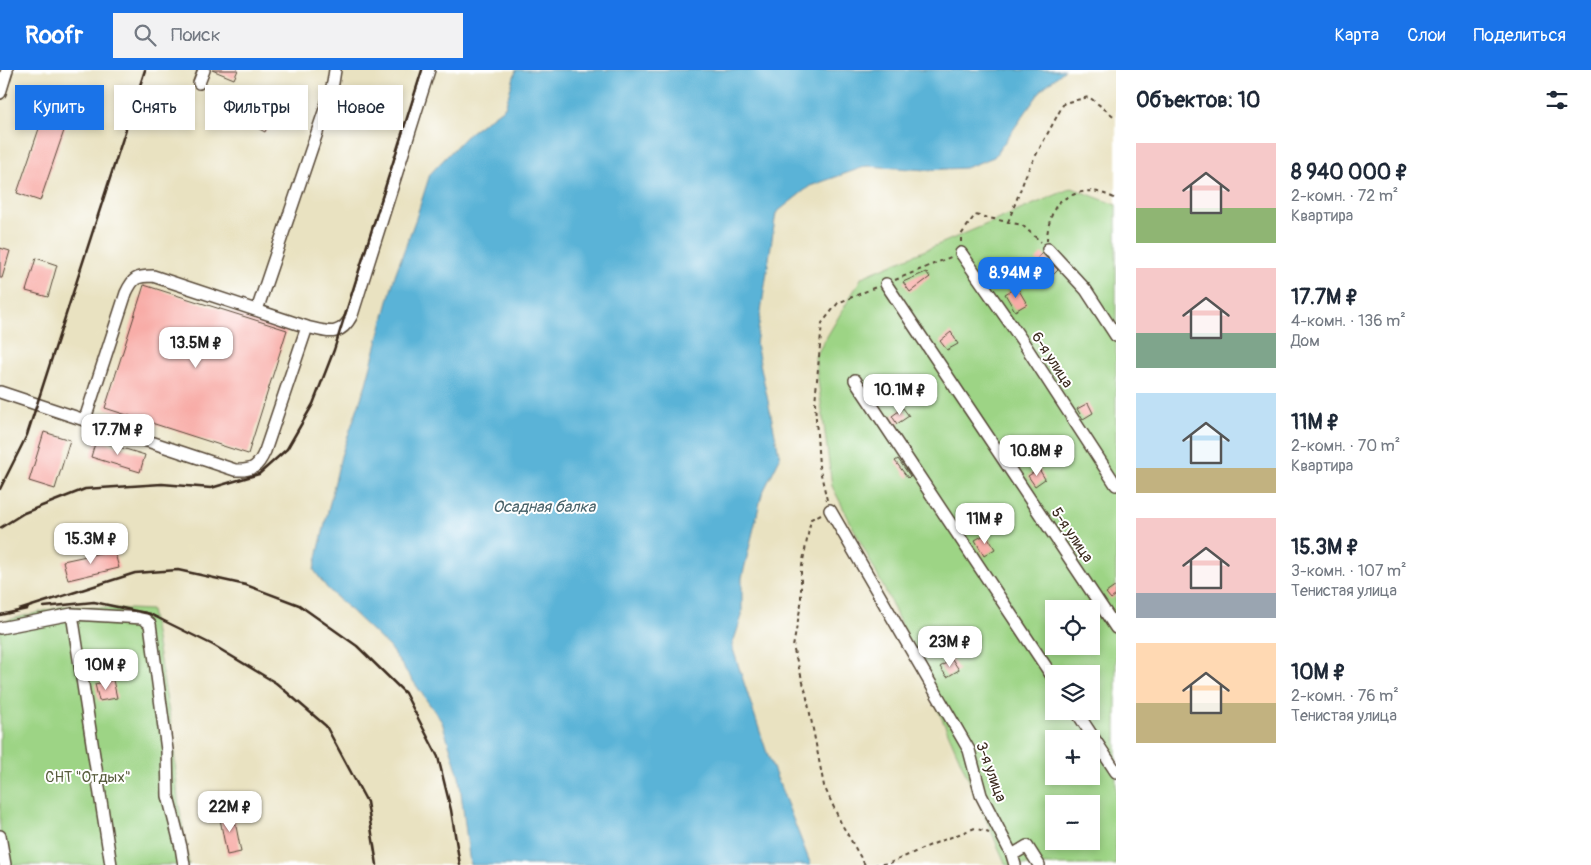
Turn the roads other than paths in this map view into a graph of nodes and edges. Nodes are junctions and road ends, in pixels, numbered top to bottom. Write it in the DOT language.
graph roads {
  1 [pos="7,70"];
  2 [pos="204,70"];
  3 [pos="335,70"];
  4 [pos="429,70"];
  5 [pos="199,83"];
  6 [pos="0,93"];
  7 [pos="1048,249"];
  8 [pos="962,253"];
  9 [pos="886,284"];
  10 [pos="257,310"];
  11 [pos="307,326"];
  12 [pos="1116,336"];
  13 [pos="855,380"];
  14 [pos="0,392"];
  15 [pos="84,419"];
  16 [pos="1116,485"];
  17 [pos="830,510"];
  18 [pos="72,614"];
  19 [pos="0,628"];
  20 [pos="1116,628"];
  21 [pos="1045,665"];
  22 [pos="1082,720"];
  23 [pos="1116,772"];
  24 [pos="0,836"];
  25 [pos="1014,860"];
  26 [pos="5,865"];
  27 [pos="111,865"];
  28 [pos="184,865"];
  29 [pos="1039,865"];
  1 -- 6 [label="street"];
  2 -- 5 [label="street"];
  3 -- 10 [label="street"];
  4 -- 11 [label="street"];
  7 -- 12 [label="street"];
  8 -- 16 [label="street, 6-я улица"];
  9 -- 20 [label="street, 5-я улица"];
  10 -- 11 [label="street"];
  10 -- 15 [label="street"];
  11 -- 15 [label="street"];
  13 -- 21 [label="street"];
  14 -- 15 [label="street"];
  17 -- 25 [label="street, 3-я улица"];
  18 -- 19 [label="street"];
  18 -- 27 [label="street"];
  18 -- 28 [label="street"];
  22 -- 23 [label="street"];
  24 -- 26 [label="street"];
  25 -- 29 [label="street, 3-я улица"];
}
